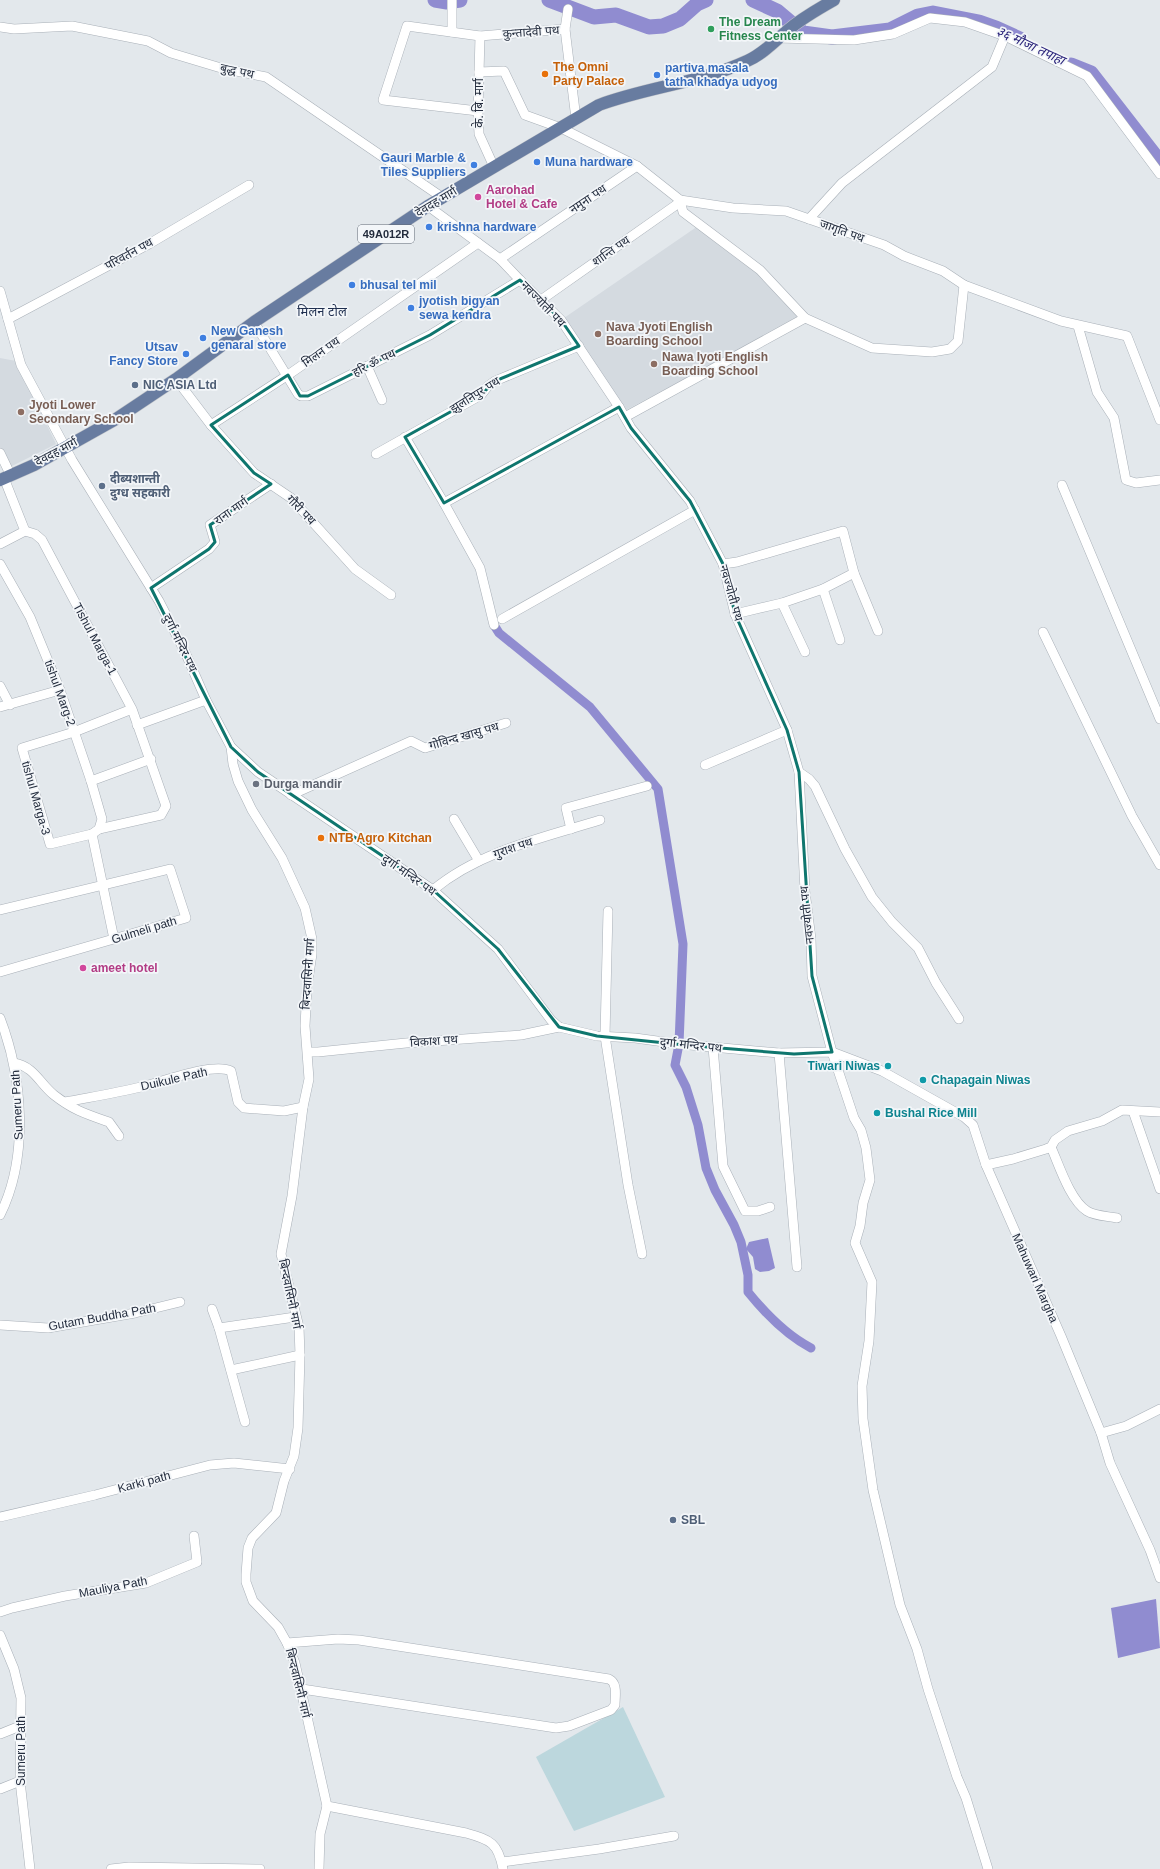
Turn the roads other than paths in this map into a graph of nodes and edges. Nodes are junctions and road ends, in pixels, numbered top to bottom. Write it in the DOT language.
graph roads {
  1 [pos="834,0"];
  2 [pos="452,3"];
  3 [pos="568,9"];
  4 [pos="0,28"];
  5 [pos="565,29"];
  6 [pos="452,32"];
  7 [pos="480,36"];
  8 [pos="1005,36"];
  9 [pos="778,38"];
  10 [pos="479,72"];
  11 [pos="478,111"];
  12 [pos="576,119"];
  13 [pos="561,128"];
  14 [pos="637,166"];
  15 [pos="494,167"];
  16 [pos="1160,174"];
  17 [pos="249,185"];
  18 [pos="443,198"];
  19 [pos="680,200"];
  20 [pos="428,206"];
  21 [pos="809,219"];
  22 [pos="478,243"];
  23 [pos="500,258"];
  24 [pos="520,280"];
  25 [pos="964,285"];
  26 [pos="0,291"];
  27 [pos="541,300"];
  28 [pos="805,318"];
  29 [pos="8,319"];
  30 [pos="254,322"];
  31 [pos="1078,326"];
  32 [pos="579,346"];
  33 [pos="367,366"];
  34 [pos="288,375"];
  35 [pos="176,379"];
  36 [pos="382,400"];
  37 [pos="619,407"];
  38 [pos="625,417"];
  39 [pos="1160,420"];
  40 [pos="211,425"];
  41 [pos="405,436"];
  42 [pos="65,448"];
  43 [pos="0,453"];
  44 [pos="376,454"];
  45 [pos="5,478"];
  46 [pos="1160,480"];
  47 [pos="271,484"];
  48 [pos="1062,485"];
  49 [pos="444,503"];
  50 [pos="695,510"];
  51 [pos="25,531"];
  52 [pos="0,544"];
  53 [pos="0,564"];
  54 [pos="723,564"];
  55 [pos="854,573"];
  56 [pos="151,588"];
  57 [pos="824,589"];
  58 [pos="391,595"];
  59 [pos="782,603"];
  60 [pos="735,614"];
  61 [pos="502,619"];
  62 [pos="494,625"];
  63 [pos="878,631"];
  64 [pos="1043,632"];
  65 [pos="840,640"];
  66 [pos="805,652"];
  67 [pos="0,686"];
  68 [pos="60,690"];
  69 [pos="206,700"];
  70 [pos="10,705"];
  71 [pos="0,707"];
  72 [pos="132,709"];
  73 [pos="1160,719"];
  74 [pos="506,724"];
  75 [pos="137,725"];
  76 [pos="787,730"];
  77 [pos="74,732"];
  78 [pos="232,747"];
  79 [pos="151,758"];
  80 [pos="705,765"];
  81 [pos="798,772"];
  82 [pos="91,781"];
  83 [pos="647,786"];
  84 [pos="291,795"];
  85 [pos="454,819"];
  86 [pos="600,820"];
  87 [pos="571,829"];
  88 [pos="95,832"];
  89 [pos="1157,852"];
  90 [pos="479,861"];
  91 [pos="1160,865"];
  92 [pos="104,886"];
  93 [pos="433,890"];
  94 [pos="0,910"];
  95 [pos="608,911"];
  96 [pos="114,939"];
  97 [pos="0,972"];
  98 [pos="0,1018"];
  99 [pos="959,1019"];
  100 [pos="559,1027"];
  101 [pos="605,1036"];
  102 [pos="713,1048"];
  103 [pos="308,1052"];
  104 [pos="832,1052"];
  105 [pos="779,1053"];
  106 [pos="14,1062"];
  107 [pos="65,1102"];
  108 [pos="303,1107"];
  109 [pos="1133,1111"];
  110 [pos="1160,1112"];
  111 [pos="118,1136"];
  112 [pos="1051,1147"];
  113 [pos="986,1165"];
  114 [pos="1160,1190"];
  115 [pos="770,1207"];
  116 [pos="0,1215"];
  117 [pos="1116,1218"];
  118 [pos="642,1254"];
  119 [pos="797,1266"];
  120 [pos="180,1302"];
  121 [pos="212,1309"];
  122 [pos="295,1317"];
  123 [pos="0,1325"];
  124 [pos="219,1328"];
  125 [pos="300,1355"];
  126 [pos="231,1370"];
  127 [pos="1160,1409"];
  128 [pos="245,1422"];
  129 [pos="1101,1433"];
  130 [pos="290,1469"];
  131 [pos="0,1517"];
  132 [pos="194,1536"];
  133 [pos="1160,1578"];
  134 [pos="0,1612"];
  135 [pos="0,1635"];
  136 [pos="287,1643"];
  137 [pos="302,1689"];
  138 [pos="20,1726"];
  139 [pos="0,1734"];
  140 [pos="20,1781"];
  141 [pos="0,1789"];
  142 [pos="327,1806"];
  143 [pos="674,1836"];
  144 [pos="502,1865"];
  145 [pos="30,1869"];
  146 [pos="111,1869"];
  147 [pos="260,1869"];
  148 [pos="318,1869"];
  149 [pos="988,1869"];
  1 -- 9 [label="main road, देवदह मार्ग / 49A012R"];
  2 -- 6 [label="street"];
  3 -- 5 [label="street"];
  4 -- 18 [label="street, बुद्ध पथ"];
  5 -- 7 [label="street, कुन्तादेवी पथ"];
  5 -- 12 [label="street, कुन्तादेवी पथ"];
  6 -- 7 [label="street, कुन्तादेवी पथ"];
  6 -- 11 [label="street, कुन्तादेवी पथ"];
  7 -- 10 [label="street, के. बि. मार्ग"];
  8 -- 9 [label="street"];
  8 -- 16 [label="street"];
  8 -- 21 [label="street"];
  9 -- 12 [label="main road, देवदह मार्ग / 49A012R"];
  10 -- 11 [label="street, के. बि. मार्ग"];
  10 -- 13 [label="street, जागृति पथ"];
  11 -- 15 [label="street, के. बि. मार्ग"];
  12 -- 13 [label="main road, देवदह मार्ग / 49A012R"];
  13 -- 14 [label="street, जागृति पथ"];
  13 -- 15 [label="main road, देवदह मार्ग / 49A012R"];
  14 -- 19 [label="street, जागृति पथ"];
  14 -- 23 [label="street, नमुना पथ"];
  15 -- 18 [label="main road, देवदह मार्ग / 49A012R"];
  17 -- 29 [label="street, परिवर्तन पथ"];
  18 -- 20 [label="main road, देवदह मार्ग / 49A012R"];
  19 -- 21 [label="street, जागृति पथ"];
  19 -- 27 [label="street, शान्ति पथ"];
  19 -- 28 [label="street"];
  20 -- 22 [label="street, नवज्योती पथ"];
  20 -- 30 [label="main road, देवदह मार्ग / 49A012R"];
  21 -- 25 [label="street, जागृति पथ"];
  22 -- 23 [label="street, नवज्योती पथ"];
  22 -- 34 [label="street, मिलन पथ"];
  23 -- 24 [label="street, नवज्योती पथ"];
  24 -- 27 [label="street, नवज्योती पथ"];
  24 -- 33 [label="street, हरि ॐ पथ"];
  25 -- 28 [label="street"];
  25 -- 31 [label="street, जागृति पथ"];
  26 -- 29 [label="street, दुर्गा मन्दिर पथ"];
  27 -- 32 [label="street, नवज्योती पथ"];
  28 -- 38 [label="street"];
  29 -- 42 [label="street, दुर्गा मन्दिर पथ"];
  30 -- 34 [label="street, हरि ॐ पथ"];
  30 -- 35 [label="main road, देवदह मार्ग / 49A012R"];
  31 -- 39 [label="street, जागृति पथ"];
  31 -- 46 [label="street"];
  32 -- 37 [label="street, नवज्योती पथ"];
  32 -- 41 [label="street, झुलनिपुर पथ"];
  33 -- 34 [label="street, हरि ॐ पथ"];
  33 -- 36 [label="street"];
  34 -- 40 [label="street, मिलन पथ"];
  35 -- 40 [label="street"];
  35 -- 42 [label="main road, देवदह मार्ग / 49A012R"];
  37 -- 38 [label="street, नवज्योती पथ"];
  37 -- 49 [label="street"];
  38 -- 50 [label="street, नवज्योती पथ"];
  40 -- 47 [label="street, गौरी पथ"];
  41 -- 44 [label="street, झुलनिपुर पथ"];
  41 -- 49 [label="street"];
  42 -- 45 [label="main road, देवदह मार्ग / 49A012R"];
  42 -- 56 [label="street, दुर्गा मन्दिर पथ"];
  43 -- 45 [label="street"];
  45 -- 51 [label="street"];
  47 -- 56 [label="street, राना मार्ग"];
  47 -- 58 [label="street, गौरी पथ"];
  48 -- 73 [label="street"];
  49 -- 62 [label="street"];
  50 -- 54 [label="street, नवज्योती पथ"];
  50 -- 61 [label="street"];
  51 -- 52 [label="street"];
  51 -- 72 [label="street, Tishul Marga-1"];
  53 -- 68 [label="street, tishul Marg-2"];
  54 -- 55 [label="street"];
  54 -- 60 [label="street, नवज्योती पथ"];
  55 -- 57 [label="street"];
  55 -- 63 [label="street"];
  56 -- 69 [label="street, दुर्गा मन्दिर पथ"];
  57 -- 59 [label="street"];
  57 -- 65 [label="street"];
  59 -- 60 [label="street"];
  59 -- 66 [label="street"];
  60 -- 76 [label="street, नवज्योती पथ"];
  64 -- 89 [label="street"];
  67 -- 70 [label="street"];
  68 -- 70 [label="street"];
  68 -- 77 [label="street, tishul Marg-2"];
  69 -- 75 [label="street"];
  69 -- 78 [label="street, दुर्गा मन्दिर पथ"];
  70 -- 71 [label="street"];
  72 -- 75 [label="street, Tishul Marga-1"];
  72 -- 77 [label="street"];
  74 -- 84 [label="street, गोविन्द खासु पथ"];
  75 -- 79 [label="street, Tishul Marga-1"];
  76 -- 80 [label="street"];
  76 -- 81 [label="street, नवज्योती पथ"];
  77 -- 82 [label="street, tishul Marg-2"];
  77 -- 88 [label="street, tishul Marga-3"];
  78 -- 84 [label="street, दुर्गा मन्दिर पथ"];
  78 -- 103 [label="street, बिन्दवासिनी मार्ग"];
  79 -- 82 [label="street"];
  79 -- 88 [label="street, Tishul Marga-1"];
  81 -- 99 [label="street"];
  81 -- 104 [label="street, नवज्योती पथ"];
  82 -- 88 [label="street, tishul Marg-2"];
  83 -- 87 [label="street"];
  84 -- 93 [label="street, दुर्गा मन्दिर पथ"];
  85 -- 90 [label="street"];
  86 -- 87 [label="street, गुराश पथ"];
  87 -- 90 [label="street, गुराश पथ"];
  88 -- 92 [label="street, tishul Marg-2"];
  89 -- 91 [label="street"];
  90 -- 93 [label="street, गुराश पथ"];
  92 -- 94 [label="street, Gulmeli path"];
  92 -- 96 [label="street, tishul Marg-2"];
  92 -- 96 [label="street, Gulmeli path"];
  93 -- 100 [label="street, दुर्गा मन्दिर पथ"];
  95 -- 101 [label="street"];
  96 -- 97 [label="street, Gulmeli path"];
  98 -- 106 [label="street, Sumeru Path"];
  100 -- 101 [label="street, दुर्गा मन्दिर पथ"];
  100 -- 103 [label="street, विकाश पथ"];
  101 -- 102 [label="street, दुर्गा मन्दिर पथ"];
  101 -- 118 [label="street"];
  102 -- 105 [label="street, दुर्गा मन्दिर पथ"];
  102 -- 115 [label="street"];
  103 -- 108 [label="street, बिन्दवासिनी मार्ग"];
  104 -- 105 [label="street, दुर्गा मन्दिर पथ"];
  104 -- 113 [label="street, Mahuwari Margha"];
  104 -- 149 [label="street, नवज्योती पथ"];
  105 -- 119 [label="street"];
  106 -- 107 [label="street"];
  106 -- 116 [label="street, Sumeru Path"];
  107 -- 108 [label="street, Duikule Path"];
  107 -- 111 [label="street"];
  108 -- 122 [label="street, बिन्दवासिनी मार्ग"];
  109 -- 110 [label="street"];
  109 -- 112 [label="street"];
  109 -- 114 [label="street"];
  112 -- 113 [label="street"];
  112 -- 117 [label="street"];
  113 -- 129 [label="street, Mahuwari Margha"];
  120 -- 123 [label="street, Gutam Buddha Path"];
  121 -- 124 [label="street"];
  122 -- 124 [label="street"];
  122 -- 125 [label="street, बिन्दवासिनी मार्ग"];
  124 -- 126 [label="street"];
  125 -- 126 [label="street"];
  125 -- 130 [label="street, बिन्दवासिनी मार्ग"];
  126 -- 128 [label="street"];
  127 -- 129 [label="street"];
  129 -- 133 [label="street, Mahuwari Margha"];
  130 -- 131 [label="street, Karki path"];
  130 -- 136 [label="street, बिन्दवासिनी मार्ग"];
  132 -- 134 [label="street, Mauliya Path"];
  135 -- 138 [label="street, Sumeru Path"];
  136 -- 137 [label="street, बिन्दवासिनी मार्ग"];
  136 -- 137 [label="street"];
  137 -- 142 [label="street, बिन्दवासिनी मार्ग"];
  138 -- 139 [label="street"];
  138 -- 140 [label="street, Sumeru Path"];
  140 -- 141 [label="street"];
  140 -- 145 [label="street, Sumeru Path"];
  142 -- 144 [label="street"];
  142 -- 148 [label="street"];
  143 -- 144 [label="street"];
  146 -- 147 [label="street"];
}
